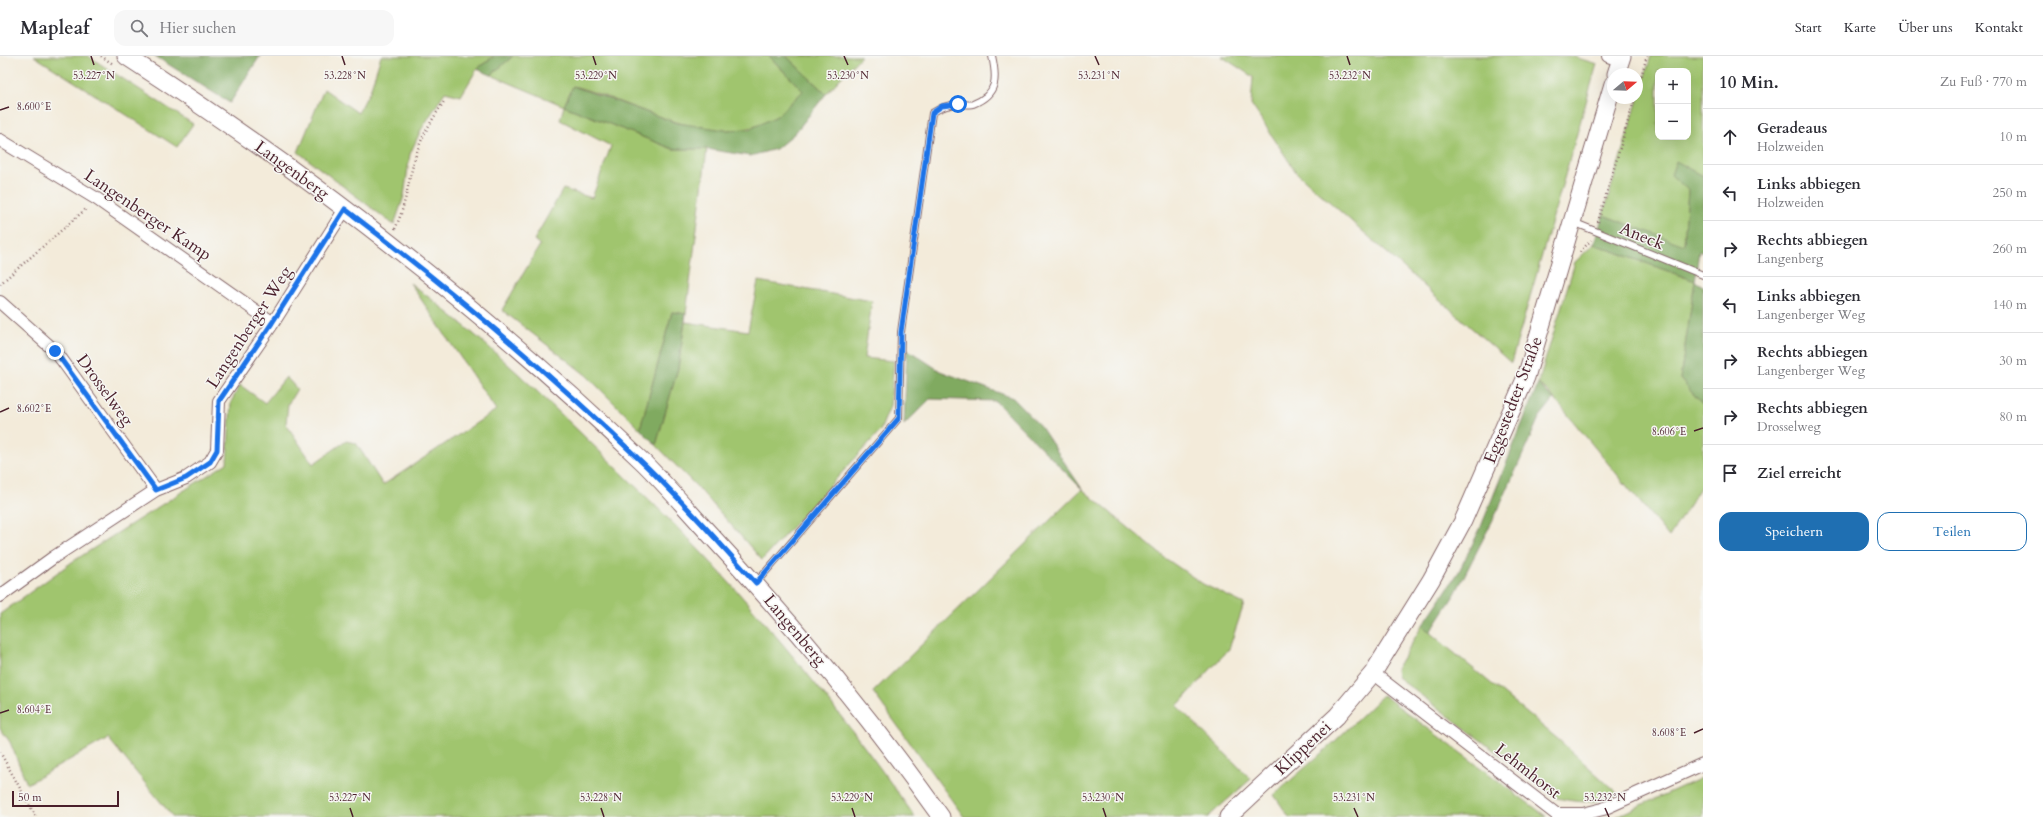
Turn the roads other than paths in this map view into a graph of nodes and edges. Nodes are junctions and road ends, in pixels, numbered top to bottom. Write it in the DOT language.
graph roads {
  1 [pos="992,56"];
  2 [pos="123,62"];
  3 [pos="1607,104"];
  4 [pos="0,140"];
  5 [pos="345,209"];
  6 [pos="1572,222"];
  7 [pos="1703,275"];
  8 [pos="0,302"];
  9 [pos="272,323"];
  10 [pos="156,490"];
  11 [pos="756,583"];
  12 [pos="0,596"];
  13 [pos="1373,673"];
  14 [pos="1703,764"];
  15 [pos="940,817"];
  16 [pos="1228,817"];
  1 -- 11 [label="lane"];
  2 -- 5 [label="main road, Langenberg"];
  3 -- 6 [label="main road, Eggestedter Straße"];
  4 -- 9 [label="street, Langenberger Kamp"];
  5 -- 9 [label="street, Langenberger Weg"];
  5 -- 11 [label="main road, Langenberg"];
  6 -- 7 [label="lane, Aneck"];
  6 -- 13 [label="main road, Eggestedter Straße"];
  8 -- 10 [label="street, Drosselweg"];
  9 -- 10 [label="street, Langenberger Weg"];
  10 -- 12 [label="street, Langenberger Weg"];
  11 -- 15 [label="main road, Langenberg"];
  13 -- 14 [label="street, Lehmhorst"];
  13 -- 16 [label="main road, Klippenei"];
}
